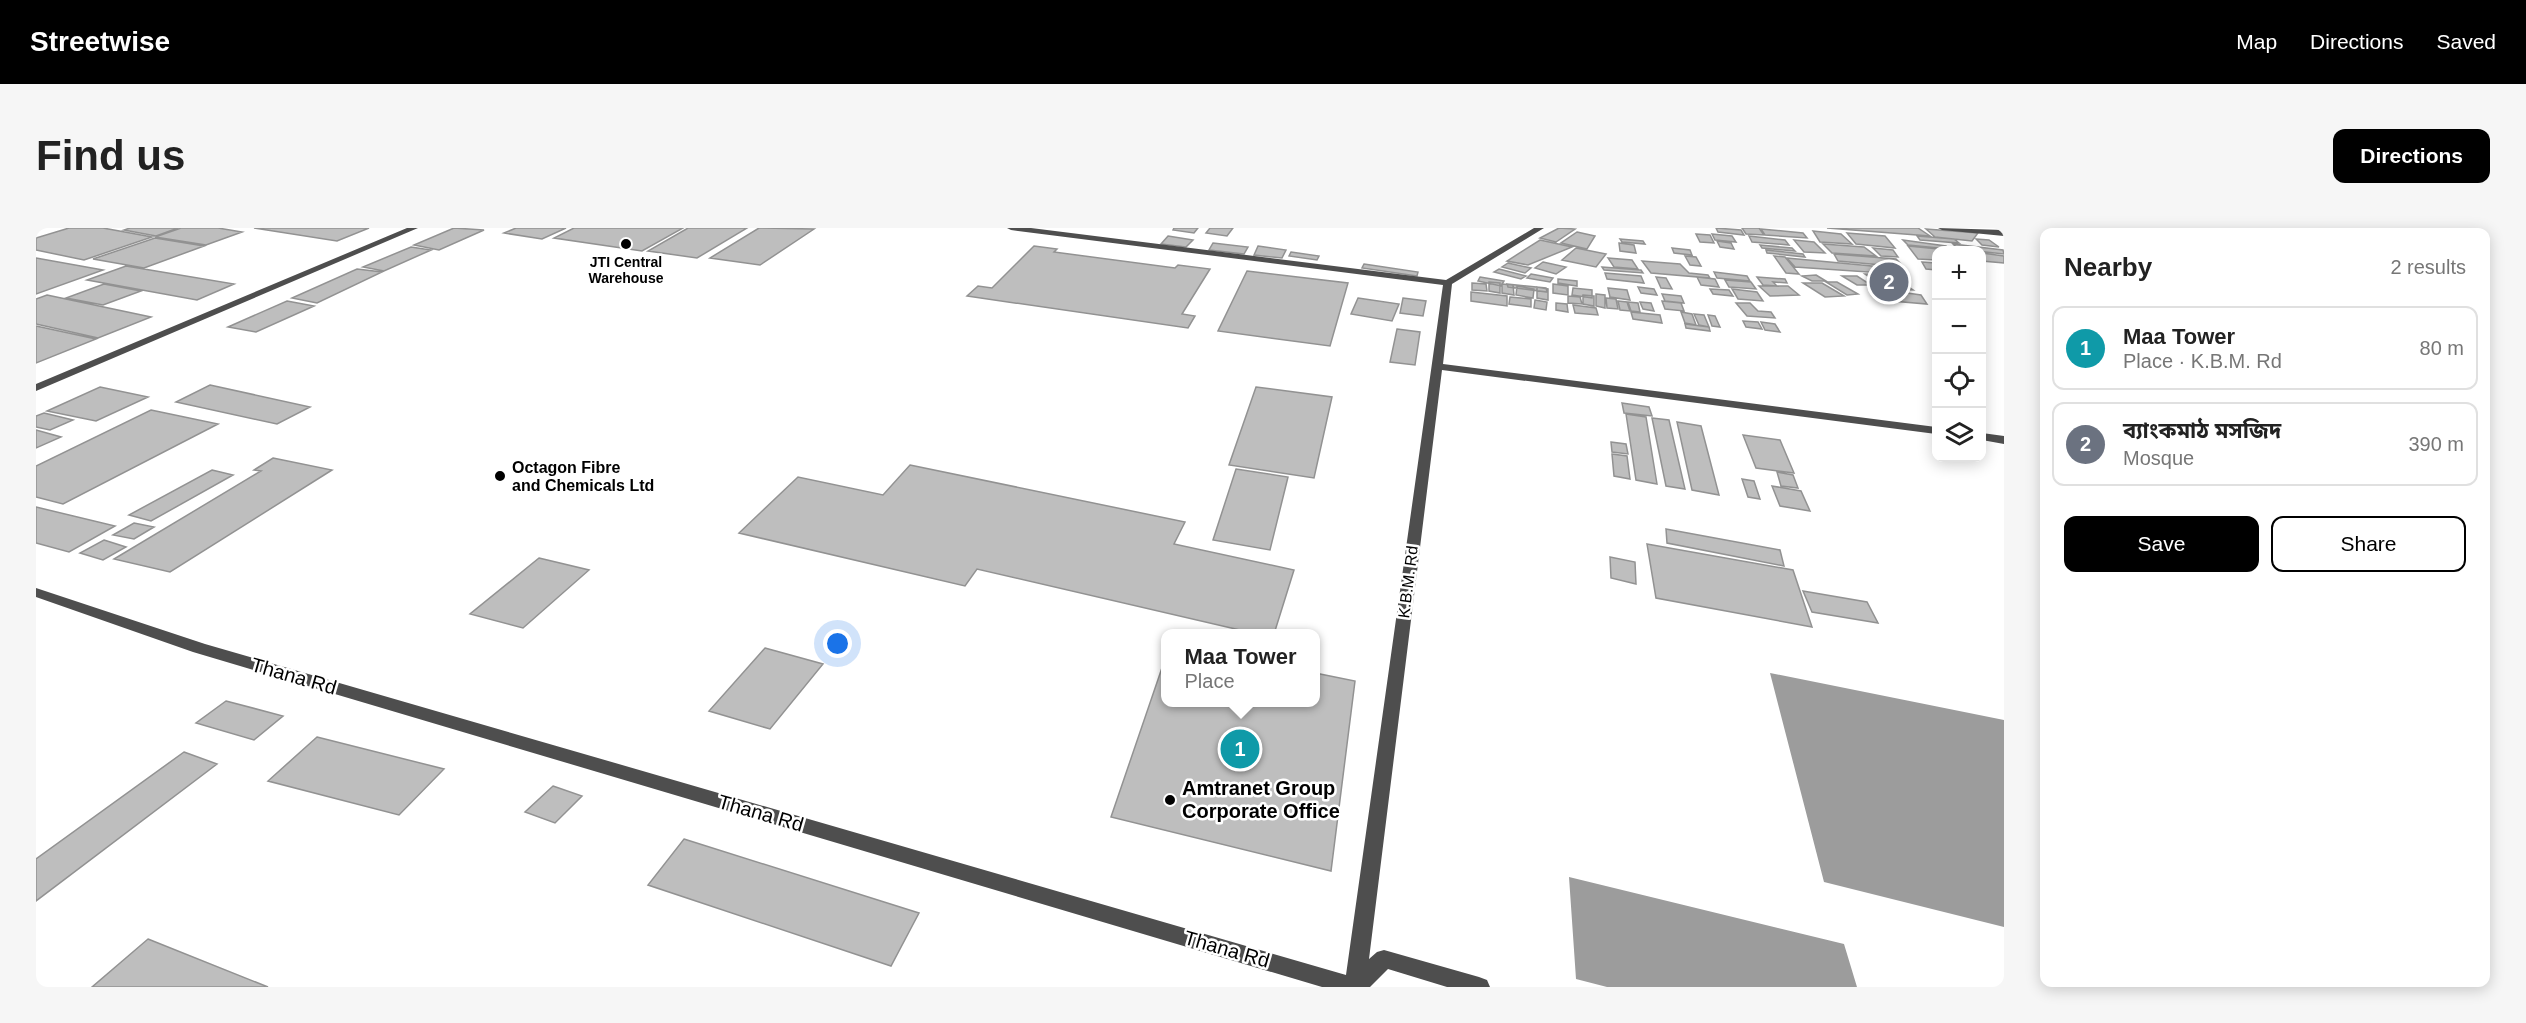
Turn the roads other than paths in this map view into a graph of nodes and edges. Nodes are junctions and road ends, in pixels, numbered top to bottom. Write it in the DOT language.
graph roads {
  1 [pos="414,228"];
  2 [pos="1011,228"];
  3 [pos="1540,228"];
  4 [pos="1942,228"];
  5 [pos="2004,233"];
  6 [pos="1448,283"];
  7 [pos="1436,366"];
  8 [pos="36,388"];
  9 [pos="1932,430"];
  10 [pos="1986,438"];
  11 [pos="2004,440"];
  12 [pos="36,592"];
  13 [pos="1355,987"];
  14 [pos="1479,987"];
  1 -- 8 [label="street"];
  2 -- 6 [label="street"];
  3 -- 6 [label="street"];
  4 -- 5 [label="street"];
  6 -- 7 [label="street, K.B.M. Rd"];
  7 -- 9 [label="street"];
  7 -- 13 [label="street, K.B.M. Rd"];
  10 -- 11 [label="street"];
  12 -- 13 [label="street, Thana Rd"];
  13 -- 14 [label="street"];
}
